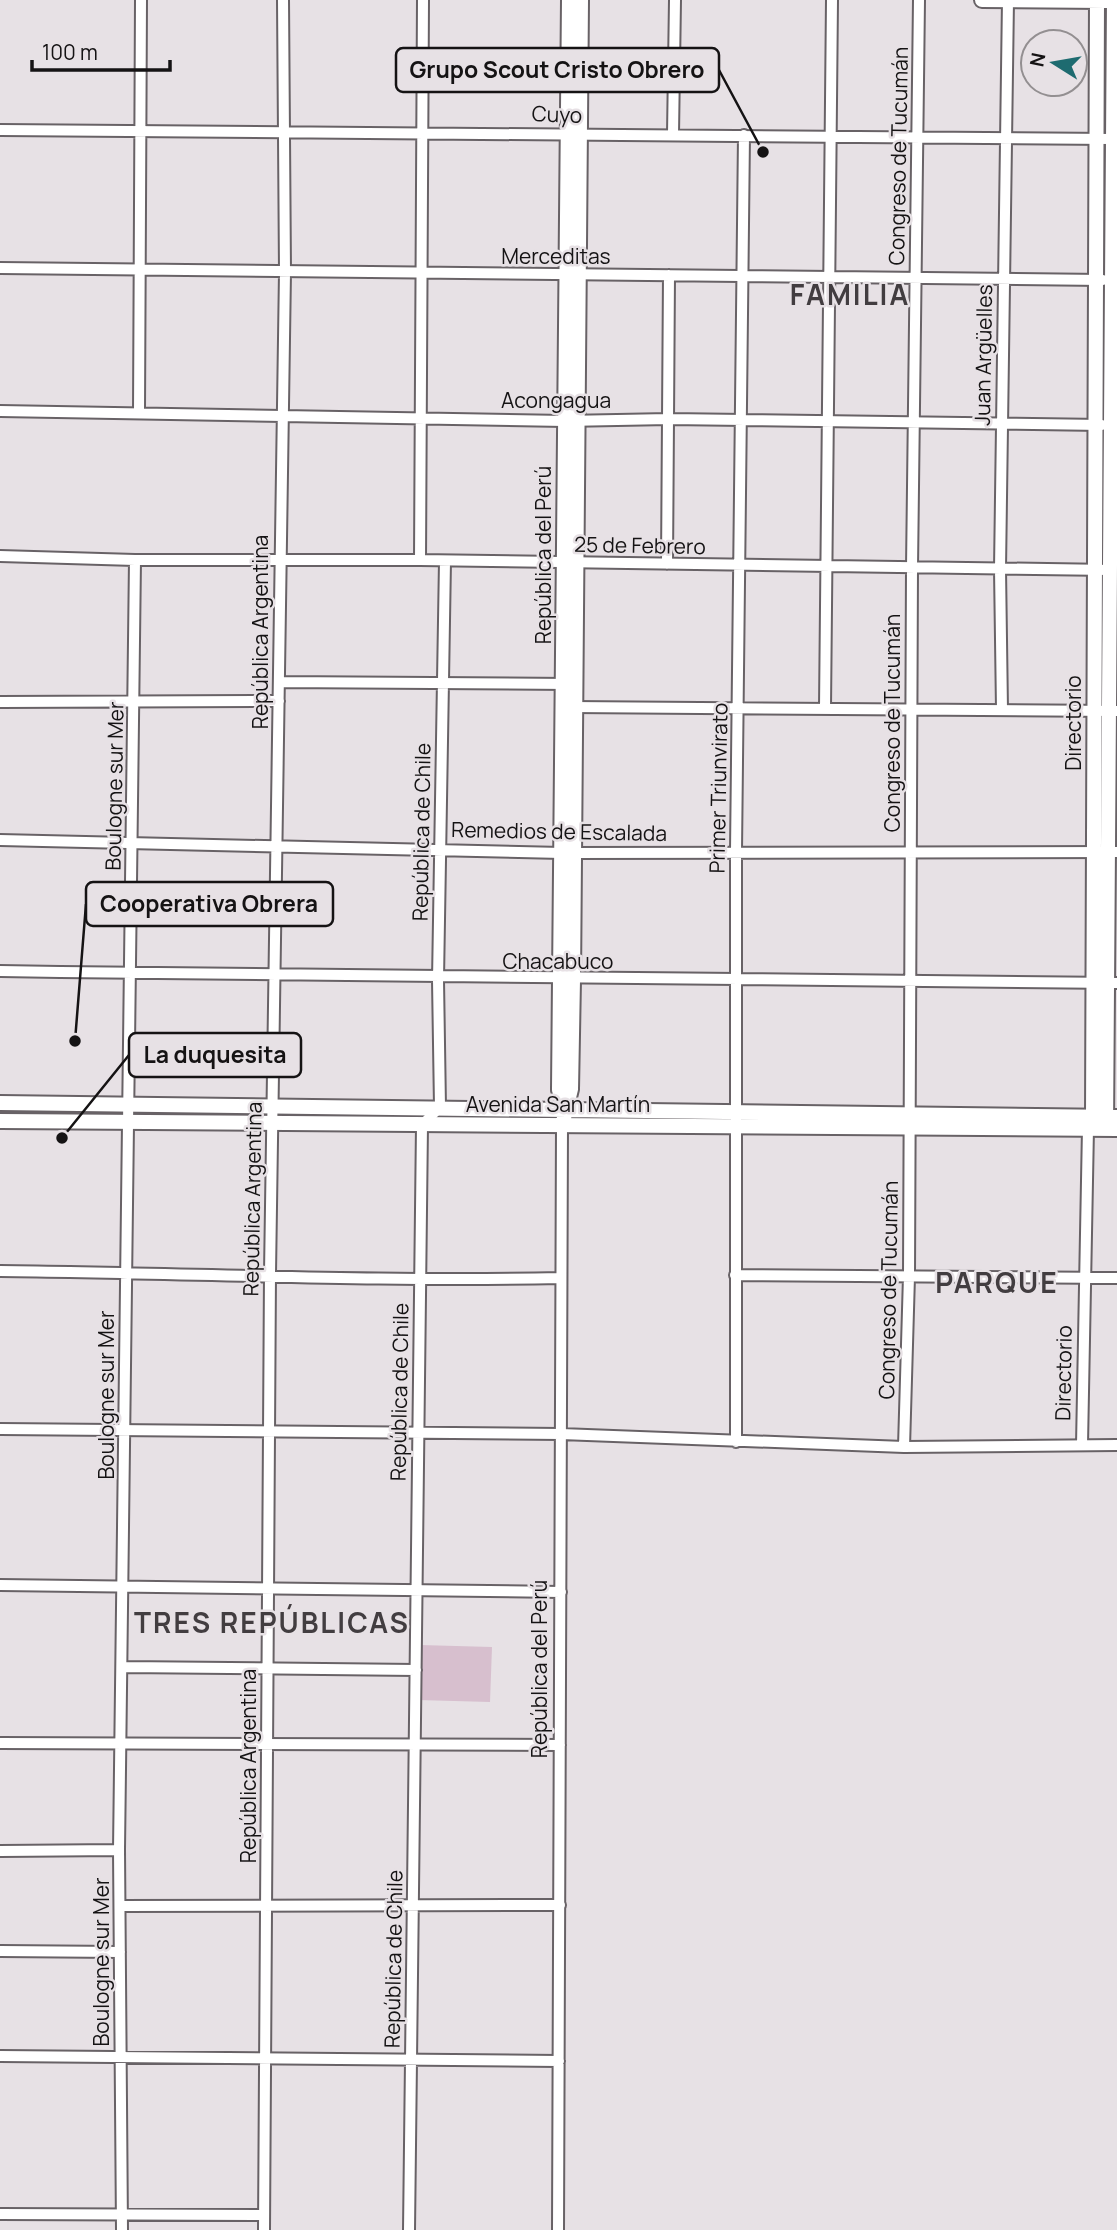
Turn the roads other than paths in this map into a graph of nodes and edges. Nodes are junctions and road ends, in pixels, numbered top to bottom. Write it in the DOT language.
graph roads {
  1 [pos="141,0"];
  2 [pos="283,0"];
  3 [pos="423,0"];
  4 [pos="569,0"];
  5 [pos="581,0"];
  6 [pos="675,0"];
  7 [pos="832,0"];
  8 [pos="919,0"];
  9 [pos="982,0"];
  10 [pos="1007,0"];
  11 [pos="1101,0"];
  12 [pos="1114,0"];
  13 [pos="142,129"];
  14 [pos="0,130"];
  15 [pos="283,131"];
  16 [pos="422,131"];
  17 [pos="574,133"];
  18 [pos="673,134"];
  19 [pos="744,135"];
  20 [pos="831,135"];
  21 [pos="916,136"];
  22 [pos="1005,137"];
  23 [pos="1097,139"];
  24 [pos="1112,139"];
  25 [pos="1115,165"];
  26 [pos="1097,166"];
  27 [pos="0,268"];
  28 [pos="140,271"];
  29 [pos="285,272"];
  30 [pos="423,274"];
  31 [pos="571,275"];
  32 [pos="669,275"];
  33 [pos="742,277"];
  34 [pos="916,277"];
  35 [pos="828,278"];
  36 [pos="1004,278"];
  37 [pos="1096,279"];
  38 [pos="1113,280"];
  39 [pos="0,411"];
  40 [pos="139,412"];
  41 [pos="282,414"];
  42 [pos="420,417"];
  43 [pos="669,419"];
  44 [pos="740,420"];
  45 [pos="571,421"];
  46 [pos="827,421"];
  47 [pos="914,422"];
  48 [pos="1002,424"];
  49 [pos="1095,425"];
  50 [pos="1112,425"];
  51 [pos="0,556"];
  52 [pos="279,559"];
  53 [pos="420,560"];
  54 [pos="135,561"];
  55 [pos="445,561"];
  56 [pos="570,563"];
  57 [pos="667,564"];
  58 [pos="738,565"];
  59 [pos="825,566"];
  60 [pos="912,568"];
  61 [pos="1000,569"];
  62 [pos="1095,570"];
  63 [pos="1111,570"];
  64 [pos="442,681"];
  65 [pos="279,682"];
  66 [pos="570,684"];
  67 [pos="279,701"];
  68 [pos="0,702"];
  69 [pos="135,702"];
  70 [pos="739,706"];
  71 [pos="571,707"];
  72 [pos="825,708"];
  73 [pos="912,710"];
  74 [pos="1002,710"];
  75 [pos="1094,711"];
  76 [pos="1114,711"];
  77 [pos="0,840"];
  78 [pos="134,842"];
  79 [pos="276,848"];
  80 [pos="440,849"];
  81 [pos="736,851"];
  82 [pos="911,851"];
  83 [pos="1093,852"];
  84 [pos="1113,852"];
  85 [pos="568,853"];
  86 [pos="0,971"];
  87 [pos="129,973"];
  88 [pos="273,977"];
  89 [pos="736,979"];
  90 [pos="438,980"];
  91 [pos="909,980"];
  92 [pos="567,981"];
  93 [pos="1092,983"];
  94 [pos="1112,983"];
  95 [pos="0,1103"];
  96 [pos="129,1104"];
  97 [pos="273,1107"];
  98 [pos="440,1107"];
  99 [pos="566,1109"];
  100 [pos="736,1119"];
  101 [pos="909,1120"];
  102 [pos="0,1121"];
  103 [pos="129,1122"];
  104 [pos="272,1123"];
  105 [pos="1105,1123"];
  106 [pos="422,1125"];
  107 [pos="562,1126"];
  108 [pos="0,1271"];
  109 [pos="126,1273"];
  110 [pos="270,1274"];
  111 [pos="735,1275"];
  112 [pos="909,1276"];
  113 [pos="561,1278"];
  114 [pos="1086,1278"];
  115 [pos="1117,1278"];
  116 [pos="420,1281"];
  117 [pos="0,1429"];
  118 [pos="124,1430"];
  119 [pos="269,1432"];
  120 [pos="418,1433"];
  121 [pos="561,1434"];
  122 [pos="736,1442"];
  123 [pos="1082,1445"];
  124 [pos="1117,1445"];
  125 [pos="904,1447"];
  126 [pos="0,1585"];
  127 [pos="124,1587"];
  128 [pos="268,1588"];
  129 [pos="416,1591"];
  130 [pos="561,1592"];
  131 [pos="124,1667"];
  132 [pos="268,1668"];
  133 [pos="416,1670"];
  134 [pos="0,1743"];
  135 [pos="123,1744"];
  136 [pos="267,1744"];
  137 [pos="560,1745"];
  138 [pos="415,1746"];
  139 [pos="119,1850"];
  140 [pos="0,1851"];
  141 [pos="413,1903"];
  142 [pos="559,1905"];
  143 [pos="120,1906"];
  144 [pos="266,1907"];
  145 [pos="0,1951"];
  146 [pos="120,1952"];
  147 [pos="0,2056"];
  148 [pos="121,2059"];
  149 [pos="265,2059"];
  150 [pos="559,2061"];
  151 [pos="411,2062"];
  152 [pos="0,2214"];
  153 [pos="122,2214"];
  154 [pos="264,2215"];
  155 [pos="122,2230"];
  156 [pos="264,2230"];
  157 [pos="410,2230"];
  158 [pos="558,2230"];
  1 -- 13 [label="street"];
  2 -- 15 [label="street, República Argentina"];
  3 -- 16 [label="street"];
  4 -- 17 [label="main road, República del Perú"];
  5 -- 17 [label="main road, República del Perú"];
  6 -- 18 [label="street"];
  7 -- 20 [label="street"];
  8 -- 21 [label="street, Congreso de Tucumán"];
  9 -- 10 [label="main road"];
  10 -- 11 [label="main road"];
  10 -- 22 [label="street, Juan Argüelles"];
  11 -- 23 [label="main road, Directorio"];
  12 -- 24 [label="main road, Directorio"];
  13 -- 14 [label="street, Cuyo"];
  13 -- 15 [label="street, Cuyo"];
  13 -- 28 [label="street"];
  15 -- 16 [label="street, Cuyo"];
  15 -- 29 [label="street, República Argentina"];
  16 -- 17 [label="street, Cuyo"];
  16 -- 30 [label="street"];
  17 -- 18 [label="street, Cuyo"];
  17 -- 31 [label="main road, República del Perú"];
  18 -- 19 [label="street, Cuyo"];
  19 -- 20 [label="street, Cuyo"];
  19 -- 33 [label="street, Primer Triunvirato"];
  20 -- 21 [label="street, Cuyo"];
  20 -- 35 [label="street"];
  21 -- 22 [label="street, Cuyo"];
  21 -- 34 [label="street, Congreso de Tucumán"];
  22 -- 23 [label="street, Cuyo"];
  22 -- 36 [label="street, Juan Argüelles"];
  23 -- 24 [label="street, Cuyo"];
  23 -- 26 [label="main road, Directorio"];
  24 -- 25 [label="main road, Directorio"];
  25 -- 26 [label="street"];
  25 -- 38 [label="main road, Directorio"];
  26 -- 37 [label="main road, Directorio"];
  27 -- 28 [label="street, Merceditas"];
  28 -- 29 [label="street, Merceditas"];
  28 -- 40 [label="street"];
  29 -- 30 [label="street, Merceditas"];
  29 -- 41 [label="street, República Argentina"];
  30 -- 31 [label="street, Merceditas"];
  30 -- 42 [label="street"];
  31 -- 32 [label="street, Merceditas"];
  31 -- 45 [label="main road, República del Perú"];
  32 -- 33 [label="street, Merceditas"];
  32 -- 43 [label="street"];
  33 -- 35 [label="street, Merceditas"];
  33 -- 44 [label="street, Primer Triunvirato"];
  34 -- 35 [label="street, Merceditas"];
  34 -- 36 [label="street, Merceditas"];
  34 -- 47 [label="street, Congreso de Tucumán"];
  35 -- 46 [label="street"];
  36 -- 37 [label="street, Merceditas"];
  36 -- 48 [label="street, Juan Argüelles"];
  37 -- 38 [label="street, Merceditas"];
  37 -- 49 [label="main road, Directorio"];
  38 -- 50 [label="main road, Directorio"];
  39 -- 40 [label="street, Acongagua"];
  40 -- 41 [label="street, Acongagua"];
  41 -- 42 [label="street, Acongagua"];
  41 -- 52 [label="street, República Argentina"];
  42 -- 45 [label="street, Acongagua"];
  42 -- 53 [label="street"];
  43 -- 44 [label="street, Acongagua"];
  43 -- 45 [label="street, Acongagua"];
  43 -- 57 [label="street"];
  44 -- 46 [label="street, Acongagua"];
  44 -- 58 [label="street, Primer Triunvirato"];
  45 -- 56 [label="main road, República del Perú"];
  46 -- 47 [label="street, Acongagua"];
  46 -- 59 [label="street"];
  47 -- 48 [label="street, Acongagua"];
  47 -- 60 [label="street, Congreso de Tucumán"];
  48 -- 49 [label="street, Acongagua"];
  48 -- 61 [label="street, Juan Argüelles"];
  49 -- 50 [label="street, Acongagua"];
  49 -- 62 [label="main road, Directorio"];
  50 -- 63 [label="main road, Directorio"];
  51 -- 54 [label="street, 25 de Febrero"];
  52 -- 53 [label="street, 25 de Febrero"];
  52 -- 54 [label="street, 25 de Febrero"];
  52 -- 65 [label="street, República Argentina"];
  53 -- 55 [label="street, 25 de Febrero"];
  54 -- 69 [label="street, Boulogne sur Mer"];
  55 -- 56 [label="street, 25 de Febrero"];
  55 -- 64 [label="street, República de Chile"];
  56 -- 57 [label="street, 25 de Febrero"];
  56 -- 66 [label="main road, República del Perú"];
  57 -- 58 [label="street, 25 de Febrero"];
  58 -- 59 [label="street, 25 de Febrero"];
  58 -- 70 [label="street, Primer Triunvirato"];
  59 -- 60 [label="street, 25 de Febrero"];
  59 -- 72 [label="street"];
  60 -- 61 [label="street, 25 de Febrero"];
  60 -- 73 [label="street, Congreso de Tucumán"];
  61 -- 62 [label="street, 25 de Febrero"];
  61 -- 74 [label="street, Juan Argüelles"];
  62 -- 63 [label="street, 25 de Febrero"];
  62 -- 75 [label="main road, Directorio"];
  63 -- 76 [label="main road, Directorio"];
  64 -- 65 [label="street"];
  64 -- 66 [label="street"];
  64 -- 80 [label="street, República de Chile"];
  65 -- 67 [label="street, República Argentina"];
  66 -- 71 [label="main road, República del Perú"];
  67 -- 69 [label="street"];
  67 -- 79 [label="street, República Argentina"];
  68 -- 69 [label="street"];
  69 -- 78 [label="street, Boulogne sur Mer"];
  70 -- 71 [label="street"];
  70 -- 72 [label="street"];
  70 -- 81 [label="street, Primer Triunvirato"];
  71 -- 85 [label="main road, República del Perú"];
  72 -- 73 [label="street"];
  73 -- 74 [label="street"];
  73 -- 82 [label="street, Congreso de Tucumán"];
  74 -- 75 [label="street"];
  75 -- 76 [label="street"];
  75 -- 83 [label="main road, Directorio"];
  76 -- 84 [label="main road, Directorio"];
  77 -- 78 [label="street, Remedios de Escalada"];
  78 -- 79 [label="street, Remedios de Escalada"];
  78 -- 87 [label="street, Boulogne sur Mer"];
  79 -- 80 [label="street, Remedios de Escalada"];
  79 -- 88 [label="street, República Argentina"];
  80 -- 85 [label="street, Remedios de Escalada"];
  80 -- 90 [label="street, República de Chile"];
  81 -- 82 [label="street, Remedios de Escalada"];
  81 -- 85 [label="street, Remedios de Escalada"];
  81 -- 89 [label="street, Primer Triunvirato"];
  82 -- 83 [label="street, Remedios de Escalada"];
  82 -- 91 [label="street, Congreso de Tucumán"];
  83 -- 84 [label="street, Remedios de Escalada"];
  83 -- 93 [label="main road, Directorio"];
  84 -- 94 [label="main road, Directorio"];
  85 -- 92 [label="main road, República del Perú"];
  86 -- 87 [label="street, Chacabuco"];
  87 -- 88 [label="street, Chacabuco"];
  87 -- 96 [label="street, Boulogne sur Mer"];
  88 -- 90 [label="street, Chacabuco"];
  88 -- 97 [label="street, República Argentina"];
  89 -- 91 [label="street, Chacabuco"];
  89 -- 92 [label="street, Chacabuco"];
  89 -- 100 [label="street, Primer Triunvirato"];
  90 -- 92 [label="street, Chacabuco"];
  90 -- 98 [label="street, República de Chile"];
  91 -- 93 [label="street, Chacabuco"];
  91 -- 101 [label="street, Congreso de Tucumán"];
  92 -- 99 [label="main road, República del Perú"];
  93 -- 94 [label="street, Chacabuco"];
  93 -- 105 [label="main road, Directorio"];
  94 -- 105 [label="main road, Directorio"];
  95 -- 96 [label="main road, Avenida San Martín"];
  96 -- 97 [label="main road, Avenida San Martín"];
  96 -- 103 [label="street, Boulogne sur Mer"];
  97 -- 98 [label="main road, Avenida San Martín"];
  97 -- 104 [label="street, República Argentina"];
  98 -- 99 [label="main road, Avenida San Martín"];
  98 -- 106 [label="street"];
  99 -- 100 [label="main road, Avenida San Martín"];
  99 -- 107 [label="main road, República del Perú"];
  100 -- 101 [label="main road, Avenida San Martín"];
  100 -- 107 [label="main road, Avenida San Martín"];
  100 -- 111 [label="street, Primer Triunvirato"];
  101 -- 105 [label="main road, Avenida San Martín"];
  101 -- 112 [label="street, Congreso de Tucumán"];
  102 -- 103 [label="main road, Avenida San Martín"];
  103 -- 104 [label="main road, Avenida San Martín"];
  103 -- 109 [label="street, Boulogne sur Mer"];
  104 -- 106 [label="main road, Avenida San Martín"];
  104 -- 110 [label="street, República Argentina"];
  105 -- 114 [label="street, Directorio"];
  106 -- 107 [label="main road, Avenida San Martín"];
  106 -- 116 [label="street, República de Chile"];
  107 -- 113 [label="street, República del Perú"];
  108 -- 109 [label="street"];
  109 -- 110 [label="street"];
  109 -- 118 [label="street, Boulogne sur Mer"];
  110 -- 116 [label="street"];
  110 -- 119 [label="street, República Argentina"];
  111 -- 112 [label="street"];
  111 -- 122 [label="street, Primer Triunvirato"];
  112 -- 114 [label="street"];
  112 -- 125 [label="street, Congreso de Tucumán"];
  113 -- 116 [label="street"];
  113 -- 121 [label="street, República del Perú"];
  114 -- 115 [label="street"];
  114 -- 123 [label="street, Directorio"];
  116 -- 120 [label="street, República de Chile"];
  117 -- 118 [label="street"];
  118 -- 119 [label="street"];
  118 -- 127 [label="street, Boulogne sur Mer"];
  119 -- 120 [label="street"];
  119 -- 128 [label="street, República Argentina"];
  120 -- 121 [label="street"];
  120 -- 129 [label="street, República de Chile"];
  121 -- 122 [label="street"];
  121 -- 130 [label="street, República del Perú"];
  122 -- 125 [label="street"];
  123 -- 124 [label="street"];
  123 -- 125 [label="street"];
  126 -- 127 [label="street"];
  127 -- 128 [label="street"];
  127 -- 131 [label="street, Boulogne sur Mer"];
  128 -- 129 [label="street"];
  128 -- 132 [label="street, República Argentina"];
  129 -- 130 [label="street"];
  129 -- 133 [label="street, República de Chile"];
  130 -- 137 [label="street, República del Perú"];
  131 -- 132 [label="street"];
  131 -- 135 [label="street, Boulogne sur Mer"];
  132 -- 133 [label="street"];
  132 -- 136 [label="street, República Argentina"];
  133 -- 138 [label="street, República de Chile"];
  134 -- 135 [label="street"];
  135 -- 136 [label="street"];
  135 -- 139 [label="street, Boulogne sur Mer"];
  136 -- 138 [label="street"];
  136 -- 144 [label="street, República Argentina"];
  137 -- 138 [label="street"];
  137 -- 142 [label="street, República del Perú"];
  138 -- 141 [label="street, República de Chile"];
  139 -- 140 [label="street"];
  139 -- 143 [label="street, Boulogne sur Mer"];
  141 -- 142 [label="street"];
  141 -- 144 [label="street"];
  141 -- 151 [label="street, República de Chile"];
  142 -- 150 [label="street, República del Perú"];
  143 -- 144 [label="street"];
  143 -- 146 [label="street, Boulogne sur Mer"];
  144 -- 149 [label="street, República Argentina"];
  145 -- 146 [label="street"];
  146 -- 148 [label="street, Boulogne sur Mer"];
  147 -- 148 [label="street"];
  148 -- 149 [label="street"];
  148 -- 153 [label="street, Boulogne sur Mer"];
  149 -- 151 [label="street"];
  149 -- 154 [label="street, República Argentina"];
  150 -- 151 [label="street"];
  150 -- 158 [label="street, República del Perú"];
  151 -- 157 [label="street, República de Chile"];
  152 -- 153 [label="street"];
  153 -- 154 [label="street"];
  153 -- 155 [label="street, Boulogne sur Mer"];
  154 -- 156 [label="street, República Argentina"];
}
